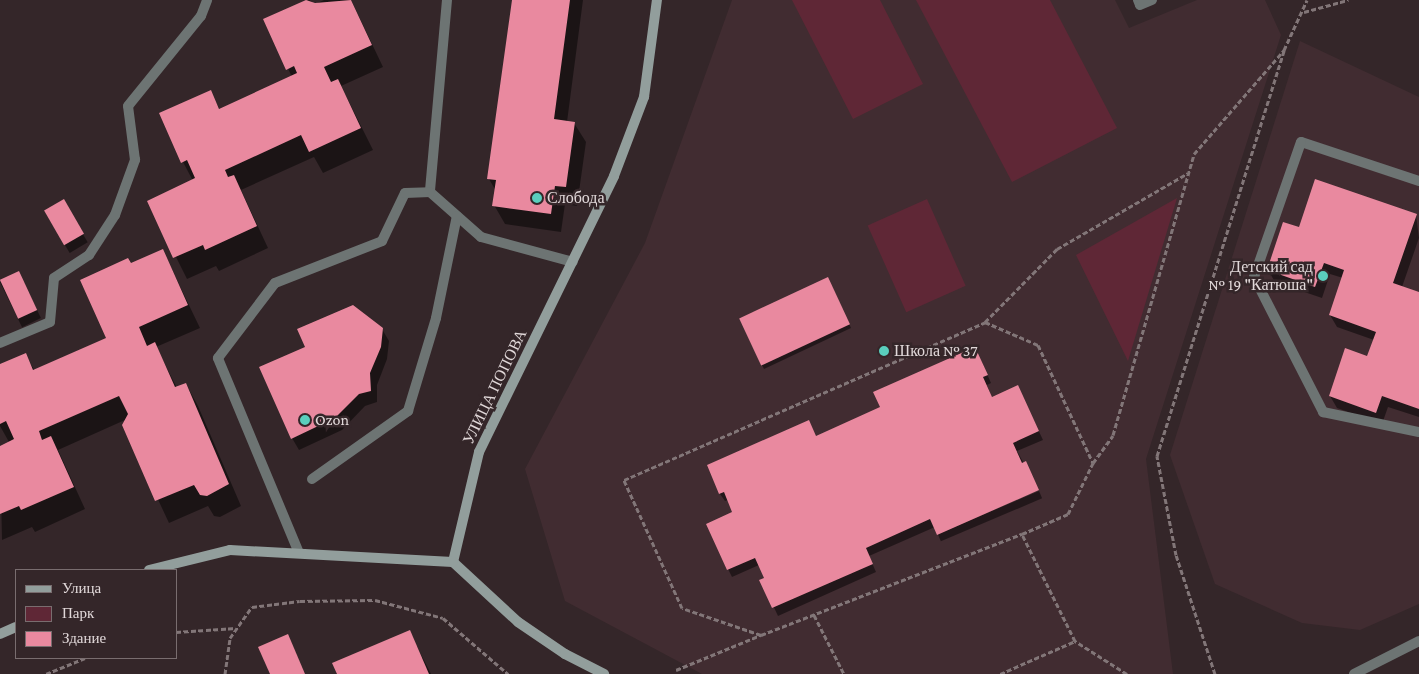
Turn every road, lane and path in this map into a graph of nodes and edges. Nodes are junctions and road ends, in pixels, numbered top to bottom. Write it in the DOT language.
graph roads {
  1 [pos="207,0"];
  2 [pos="447,0"];
  3 [pos="657,0"];
  4 [pos="1138,0"];
  5 [pos="1152,0"];
  6 [pos="1307,0"];
  7 [pos="1348,0"];
  8 [pos="1304,12"];
  9 [pos="1284,50"];
  10 [pos="1189,172"];
  11 [pos="1419,181"];
  12 [pos="430,192"];
  13 [pos="456,216"];
  14 [pos="573,262"];
  15 [pos="985,322"];
  16 [pos="0,342"];
  17 [pos="1419,432"];
  18 [pos="1093,463"];
  19 [pos="312,479"];
  20 [pos="1022,534"];
  21 [pos="299,553"];
  22 [pos="452,562"];
  23 [pos="153,569"];
  24 [pos="814,615"];
  25 [pos="15,627"];
  26 [pos="237,628"];
  27 [pos="178,632"];
  28 [pos="0,634"];
  29 [pos="761,635"];
  30 [pos="1075,641"];
  31 [pos="1419,641"];
  32 [pos="84,659"];
  33 [pos="676,670"];
  34 [pos="46,674"];
  35 [pos="225,674"];
  36 [pos="508,674"];
  37 [pos="604,674"];
  38 [pos="844,674"];
  39 [pos="1000,674"];
  40 [pos="1127,674"];
  41 [pos="1215,674"];
  42 [pos="1354,674"];
  1 -- 16 [label="lane"];
  2 -- 12 [label="lane"];
  3 -- 14 [label="street, УЛИЦА ПОПОВА"];
  4 -- 5 [label="lane"];
  6 -- 8 [label="path"];
  7 -- 8 [label="path"];
  8 -- 9 [label="path"];
  9 -- 10 [label="path"];
  9 -- 41 [label="path"];
  10 -- 15 [label="path"];
  10 -- 18 [label="path"];
  11 -- 17 [label="lane"];
  12 -- 13 [label="lane"];
  12 -- 21 [label="lane"];
  13 -- 14 [label="lane"];
  13 -- 19 [label="lane"];
  14 -- 22 [label="street, УЛИЦА ПОПОВА"];
  15 -- 18 [label="path"];
  15 -- 29 [label="path"];
  18 -- 20 [label="path"];
  20 -- 24 [label="path"];
  20 -- 30 [label="path"];
  21 -- 22 [label="street"];
  21 -- 23 [label="street"];
  22 -- 37 [label="street"];
  24 -- 29 [label="path"];
  24 -- 38 [label="path"];
  25 -- 28 [label="street"];
  26 -- 27 [label="path"];
  26 -- 35 [label="path"];
  26 -- 36 [label="path"];
  29 -- 33 [label="path"];
  30 -- 39 [label="path"];
  30 -- 40 [label="path"];
  31 -- 42 [label="lane"];
  32 -- 34 [label="path"];
}
